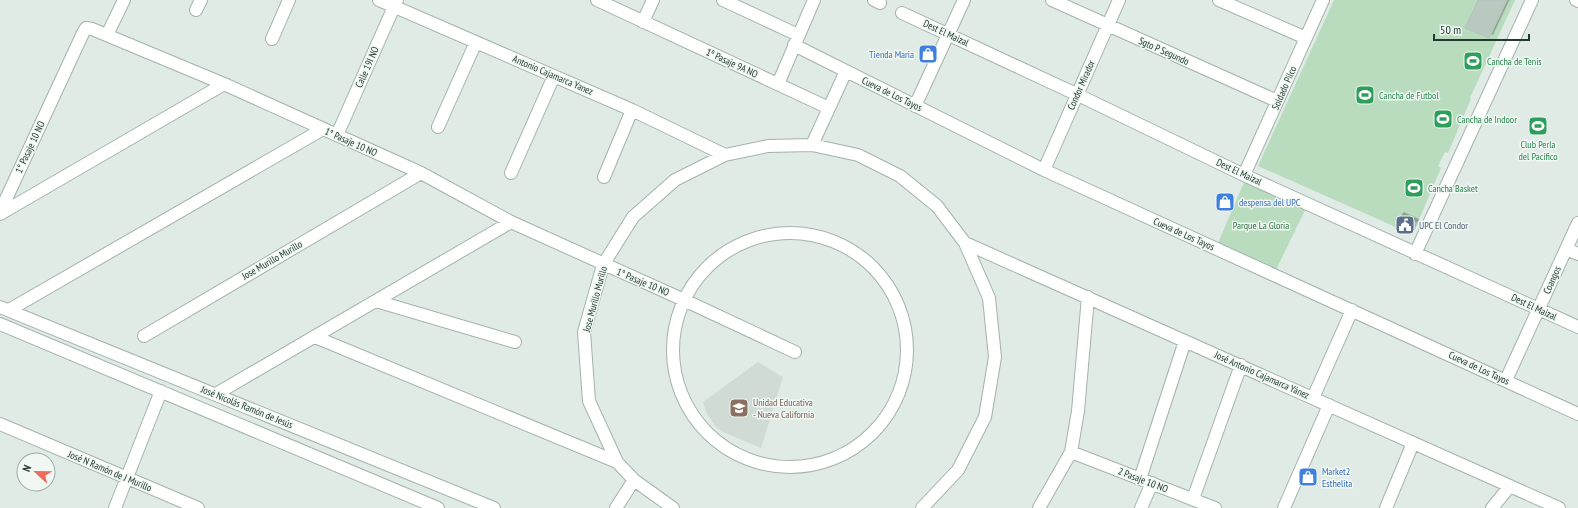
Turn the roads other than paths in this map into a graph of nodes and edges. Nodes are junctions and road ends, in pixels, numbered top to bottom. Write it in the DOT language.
graph roads {
  1 [pos="124,0"];
  2 [pos="289,0"];
  3 [pos="379,0"];
  4 [pos="597,0"];
  5 [pos="653,0"];
  6 [pos="723,0"];
  7 [pos="814,0"];
  8 [pos="964,0"];
  9 [pos="1052,0"];
  10 [pos="1118,0"];
  11 [pos="1220,0"];
  12 [pos="1323,0"];
  13 [pos="1532,0"];
  14 [pos="396,3"];
  15 [pos="902,13"];
  16 [pos="643,22"];
  17 [pos="1107,26"];
  18 [pos="949,34"];
  19 [pos="107,35"];
  20 [pos="272,38"];
  21 [pos="1306,38"];
  22 [pos="796,40"];
  23 [pos="476,42"];
  24 [pos="846,71"];
  25 [pos="554,76"];
  26 [pos="224,84"];
  27 [pos="778,84"];
  28 [pos="1076,94"];
  29 [pos="1277,101"];
  30 [pos="915,106"];
  31 [pos="829,108"];
  32 [pos="632,110"];
  33 [pos="438,127"];
  34 [pos="323,129"];
  35 [pos="337,135"];
  36 [pos="812,145"];
  37 [pos="725,155"];
  38 [pos="1044,170"];
  39 [pos="421,173"];
  40 [pos="511,173"];
  41 [pos="1244,175"];
  42 [pos="604,177"];
  43 [pos="0,213"];
  44 [pos="511,222"];
  45 [pos="1578,223"];
  46 [pos="965,242"];
  47 [pos="1566,249"];
  48 [pos="1415,254"];
  49 [pos="1578,254"];
  50 [pos="603,264"];
  51 [pos="1088,298"];
  52 [pos="684,300"];
  53 [pos="376,301"];
  54 [pos="4,309"];
  55 [pos="1540,309"];
  56 [pos="1352,310"];
  57 [pos="0,324"];
  58 [pos="1578,328"];
  59 [pos="144,336"];
  60 [pos="315,337"];
  61 [pos="1185,341"];
  62 [pos="515,342"];
  63 [pos="795,352"];
  64 [pos="1240,365"];
  65 [pos="1506,380"];
  66 [pos="161,391"];
  67 [pos="216,394"];
  68 [pos="1313,398"];
  69 [pos="1329,405"];
  70 [pos="1578,414"];
  71 [pos="0,424"];
  72 [pos="1413,443"];
  73 [pos="1071,452"];
  74 [pos="617,462"];
  75 [pos="126,477"];
  76 [pos="1140,479"];
  77 [pos="634,480"];
  78 [pos="1152,482"];
  79 [pos="1510,486"];
  80 [pos="1192,499"];
  81 [pos="115,508"];
  82 [pos="198,508"];
  83 [pos="438,508"];
  84 [pos="494,508"];
  85 [pos="616,508"];
  86 [pos="673,508"];
  87 [pos="922,508"];
  88 [pos="1040,508"];
  89 [pos="1141,508"];
  90 [pos="1215,508"];
  91 [pos="1284,508"];
  92 [pos="1386,508"];
  93 [pos="1492,508"];
  94 [pos="1559,508"];
  1 -- 19 [label="street"];
  2 -- 20 [label="street"];
  3 -- 14 [label="street, Antonio Cajamarca Yanez"];
  4 -- 16 [label="street, 1º Pasaje 9A NO"];
  5 -- 16 [label="street"];
  6 -- 22 [label="street, Cueva de Los Tayos"];
  7 -- 22 [label="street"];
  8 -- 18 [label="street"];
  9 -- 17 [label="street, Sgto P Segundo"];
  10 -- 17 [label="street, Condor Mirador"];
  11 -- 21 [label="street"];
  12 -- 21 [label="street, Soldado Pilco"];
  13 -- 48 [label="street"];
  14 -- 23 [label="street, Antonio Cajamarca Yanez"];
  14 -- 35 [label="street, Calle 19I NO"];
  15 -- 18 [label="street, Dest El Maizal"];
  16 -- 27 [label="street, 1º Pasaje 9A NO"];
  17 -- 28 [label="street, Condor Mirador"];
  17 -- 29 [label="street, Sgto P Segundo"];
  18 -- 28 [label="street, Dest El Maizal"];
  18 -- 30 [label="street"];
  19 -- 26 [label="street, 1° Pasaje 10 NO"];
  19 -- 43 [label="street, 1° Pasaje 10 NO"];
  21 -- 29 [label="street, Soldado Pilco"];
  22 -- 24 [label="street, Cueva de Los Tayos"];
  22 -- 27 [label="street"];
  23 -- 25 [label="street, Antonio Cajamarca Yanez"];
  23 -- 33 [label="street"];
  24 -- 30 [label="street, Cueva de Los Tayos"];
  24 -- 31 [label="street"];
  25 -- 32 [label="street, Antonio Cajamarca Yanez"];
  25 -- 40 [label="street"];
  26 -- 34 [label="street, 1° Pasaje 10 NO"];
  26 -- 43 [label="street"];
  27 -- 31 [label="street, 1º Pasaje 9A NO"];
  28 -- 38 [label="street, Condor Mirador"];
  28 -- 41 [label="street, Dest El Maizal"];
  29 -- 41 [label="street, Soldado Pilco"];
  30 -- 38 [label="street, Cueva de Los Tayos"];
  31 -- 36 [label="street"];
  32 -- 37 [label="street, Antonio Cajamarca Yanez"];
  32 -- 42 [label="street"];
  34 -- 35 [label="street, 1° Pasaje 10 NO"];
  34 -- 54 [label="street"];
  35 -- 39 [label="street, 1° Pasaje 10 NO"];
  36 -- 37 [label="street, Jose Murillo Murillo"];
  36 -- 46 [label="street, Jose Murillo Murillo"];
  37 -- 50 [label="street, Jose Murillo Murillo"];
  38 -- 56 [label="street, Cueva de Los Tayos"];
  39 -- 44 [label="street, 1° Pasaje 10 NO"];
  39 -- 59 [label="street, Jose Murillo Murillo"];
  41 -- 48 [label="street, Dest El Maizal"];
  44 -- 50 [label="street, 1° Pasaje 10 NO"];
  44 -- 53 [label="street"];
  45 -- 47 [label="street, Coangos"];
  46 -- 51 [label="street, José Antonio Cajamarca Yánez"];
  46 -- 87 [label="street, Jose Murillo Murillo"];
  47 -- 49 [label="street"];
  47 -- 55 [label="street, Coangos"];
  48 -- 55 [label="street, Dest El Maizal"];
  50 -- 52 [label="street, 1° Pasaje 10 NO"];
  50 -- 74 [label="street, Jose Murillo Murillo"];
  51 -- 61 [label="street, José Antonio Cajamarca Yánez"];
  51 -- 73 [label="street"];
  52 -- 52 [label="street"];
  52 -- 63 [label="street, 1° Pasaje 10 NO"];
  53 -- 60 [label="street"];
  53 -- 62 [label="street"];
  54 -- 67 [label="street, José Nicolás Ramón de Jesús"];
  55 -- 58 [label="street, Dest El Maizal"];
  55 -- 65 [label="street, Coangos"];
  56 -- 65 [label="street, Cueva de Los Tayos"];
  56 -- 68 [label="street"];
  57 -- 66 [label="street, José Nicolás Ramón de Jesús"];
  60 -- 67 [label="street"];
  60 -- 74 [label="street"];
  61 -- 64 [label="street, José Antonio Cajamarca Yánez"];
  61 -- 76 [label="street"];
  64 -- 68 [label="street, José Antonio Cajamarca Yánez"];
  64 -- 80 [label="street"];
  65 -- 70 [label="street, Cueva de Los Tayos"];
  66 -- 75 [label="street"];
  66 -- 83 [label="street, José Nicolás Ramón de Jesús"];
  67 -- 84 [label="street, José Nicolás Ramón de Jesús"];
  68 -- 69 [label="street, José Antonio Cajamarca Yánez"];
  69 -- 72 [label="street, José Antonio Cajamarca Yánez"];
  69 -- 91 [label="street"];
  71 -- 75 [label="street, José N Ramón de J Murillo"];
  72 -- 79 [label="street, José Antonio Cajamarca Yánez"];
  72 -- 92 [label="street"];
  73 -- 76 [label="street, 2 Pasaje 10 NO"];
  73 -- 88 [label="street"];
  74 -- 77 [label="street, Jose Murillo Murillo"];
  75 -- 81 [label="street"];
  75 -- 82 [label="street, José N Ramón de J Murillo"];
  76 -- 78 [label="street, 2 Pasaje 10 NO"];
  77 -- 85 [label="street"];
  77 -- 86 [label="street, Jose Murillo Murillo"];
  78 -- 80 [label="street, 2 Pasaje 10 NO"];
  78 -- 89 [label="street"];
  79 -- 93 [label="street"];
  79 -- 94 [label="street, José Antonio Cajamarca Yánez"];
  80 -- 90 [label="street, 2 Pasaje 10 NO"];
}
